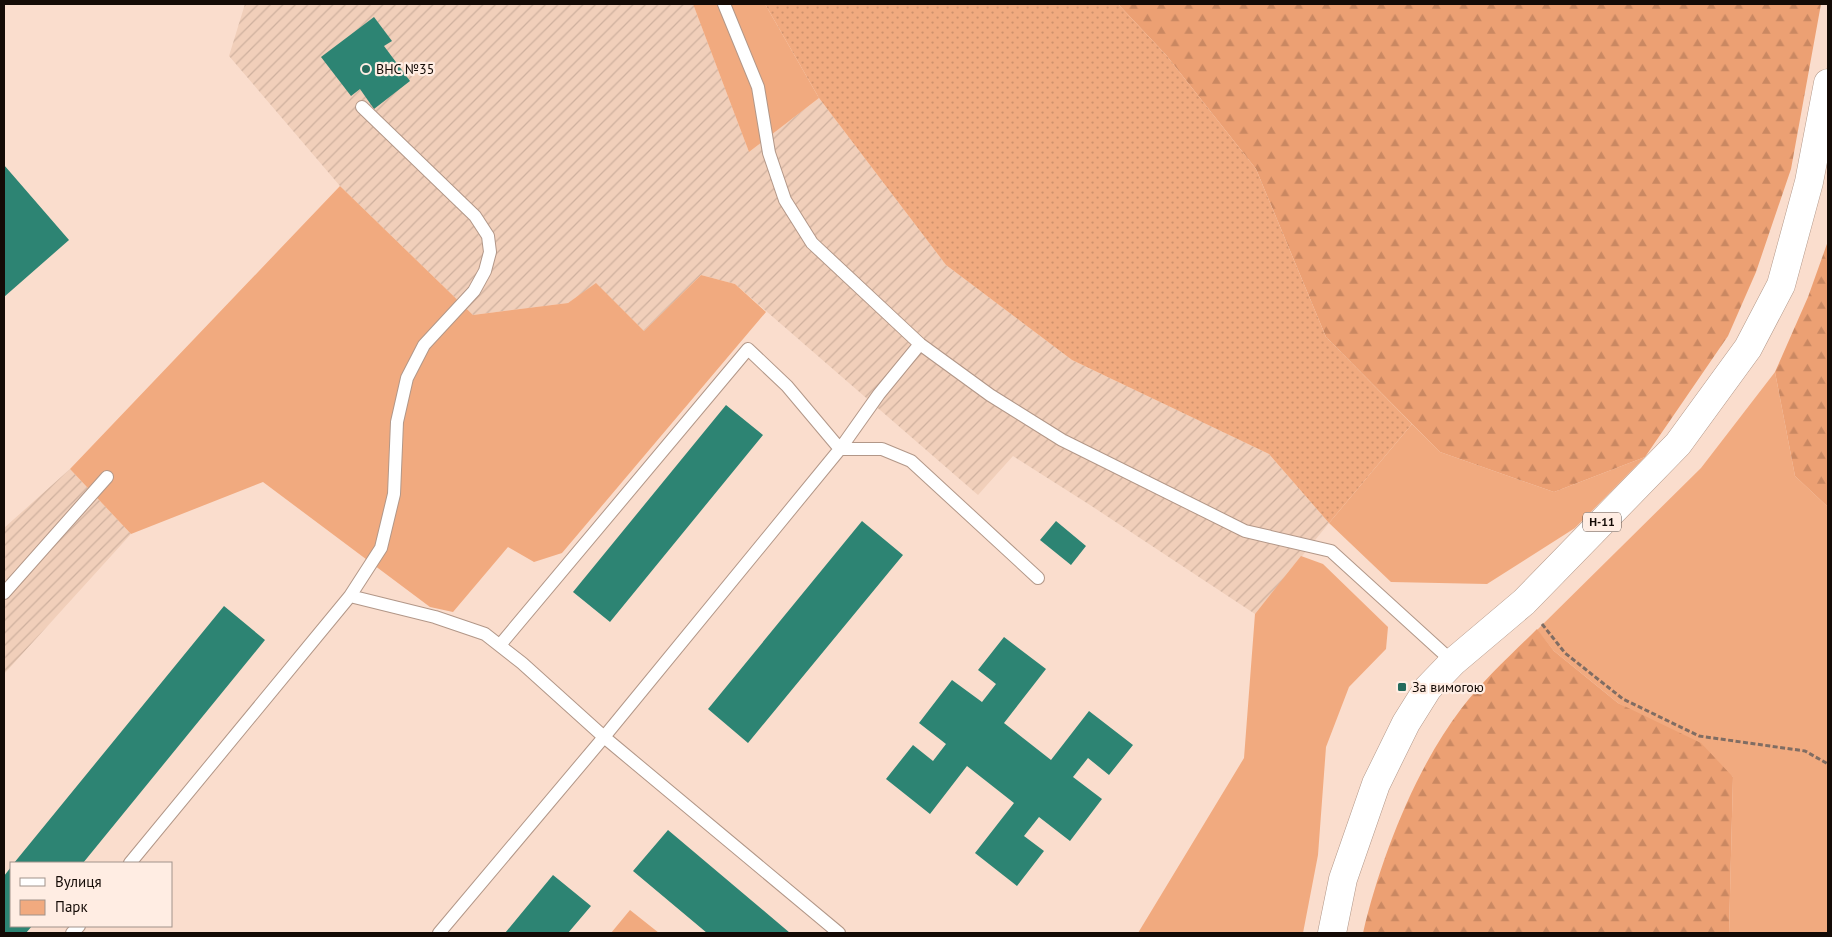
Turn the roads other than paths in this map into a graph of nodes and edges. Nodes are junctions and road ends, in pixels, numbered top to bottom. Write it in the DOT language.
graph roads {
  1 [pos="724,4"];
  2 [pos="1828,83"];
  3 [pos="362,107"];
  4 [pos="920,344"];
  5 [pos="840,449"];
  6 [pos="107,477"];
  7 [pos="1038,578"];
  8 [pos="4,593"];
  9 [pos="350,596"];
  10 [pos="500,645"];
  11 [pos="1453,662"];
  12 [pos="604,737"];
  13 [pos="131,862"];
  14 [pos="439,933"];
  15 [pos="839,933"];
  16 [pos="1332,933"];
  1 -- 4 [label="lane"];
  2 -- 11 [label="main road, Н-11"];
  3 -- 9 [label="lane"];
  4 -- 5 [label="lane"];
  4 -- 11 [label="lane"];
  5 -- 7 [label="lane"];
  5 -- 10 [label="lane"];
  5 -- 12 [label="lane"];
  6 -- 8 [label="lane"];
  9 -- 10 [label="lane"];
  9 -- 13 [label="lane"];
  10 -- 12 [label="lane"];
  11 -- 16 [label="main road, Н-11"];
  12 -- 14 [label="lane"];
  12 -- 15 [label="lane"];
}
